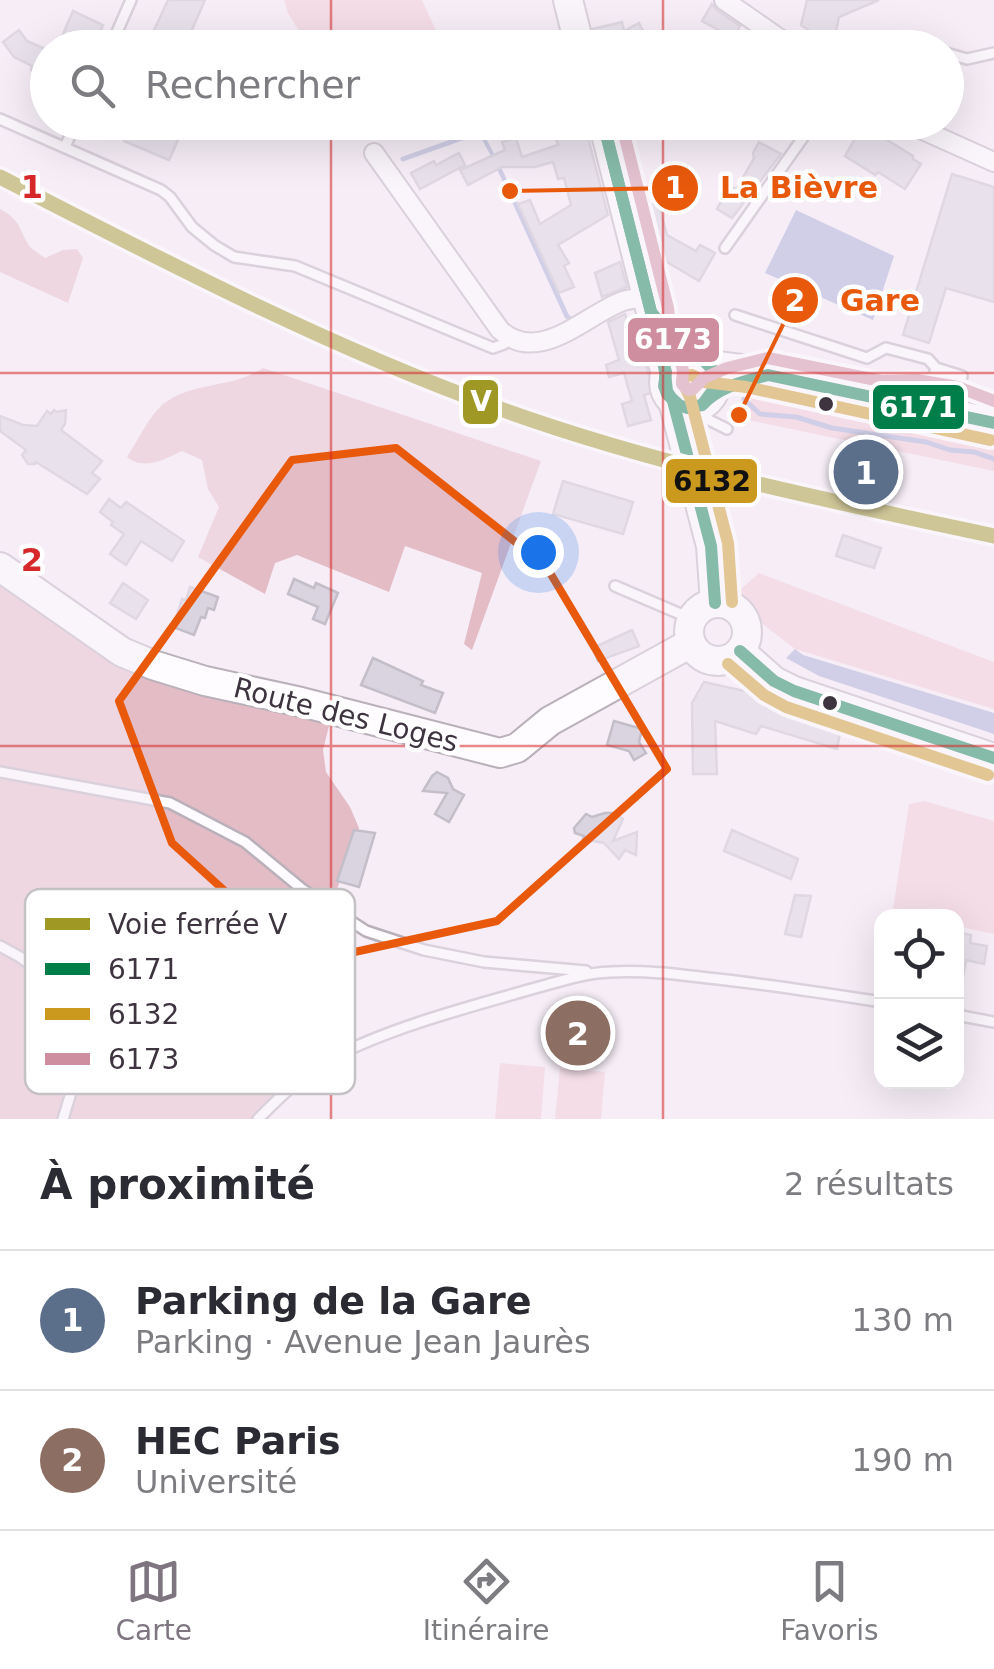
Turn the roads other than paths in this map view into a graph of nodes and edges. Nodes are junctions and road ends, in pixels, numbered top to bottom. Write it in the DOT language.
graph roads {
  1 [pos="132,0"];
  2 [pos="568,0"];
  3 [pos="724,0"];
  4 [pos="118,30"];
  5 [pos="576,30"];
  6 [pos="767,30"];
  7 [pos="994,53"];
  8 [pos="964,58"];
  9 [pos="0,118"];
  10 [pos="30,132"];
  11 [pos="49,140"];
  12 [pos="67,140"];
  13 [pos="608,140"];
  14 [pos="801,140"];
  15 [pos="945,140"];
  16 [pos="64,147"];
  17 [pos="374,154"];
  18 [pos="994,162"];
  19 [pos="725,248"];
  20 [pos="649,304"];
  21 [pos="734,315"];
  22 [pos="510,339"];
  23 [pos="688,364"];
  24 [pos="936,368"];
  25 [pos="768,375"];
  26 [pos="673,401"];
  27 [pos="705,404"];
  28 [pos="940,406"];
  29 [pos="994,422"];
  30 [pos="727,429"];
  31 [pos="690,468"];
  32 [pos="0,567"];
  33 [pos="615,586"];
  34 [pos="700,622"];
  35 [pos="740,651"];
  36 [pos="994,758"];
  37 [pos="0,772"];
  38 [pos="301,889"];
  39 [pos="355,924"];
  40 [pos="0,946"];
  41 [pos="25,961"];
  42 [pos="604,972"];
  43 [pos="874,1001"];
  44 [pos="964,1016"];
  45 [pos="994,1022"];
  46 [pos="355,1048"];
  47 [pos="71,1094"];
  48 [pos="283,1094"];
  49 [pos="64,1119"];
  50 [pos="258,1119"];
  1 -- 4 [label="lane"];
  2 -- 5 [label="main road"];
  3 -- 6 [label="street"];
  7 -- 8 [label="lane"];
  9 -- 10 [label="lane"];
  11 -- 16 [label="lane"];
  12 -- 16 [label="lane"];
  13 -- 20 [label="main road"];
  14 -- 19 [label="lane"];
  15 -- 18 [label="street"];
  16 -- 22 [label="lane"];
  17 -- 22 [label="street"];
  20 -- 22 [label="street"];
  20 -- 23 [label="main road"];
  21 -- 24 [label="lane"];
  23 -- 25 [label="main road"];
  23 -- 26 [label="main road"];
  23 -- 27 [label="main road"];
  24 -- 28 [label="lane"];
  24 -- 28 [label="lane"];
  25 -- 27 [label="main road"];
  25 -- 28 [label="main road"];
  26 -- 27 [label="main road"];
  26 -- 31 [label="main road"];
  27 -- 30 [label="lane"];
  27 -- 31 [label="main road"];
  28 -- 29 [label="main road"];
  31 -- 34 [label="main road"];
  32 -- 34 [label="main road, Route des Loges"];
  33 -- 34 [label="lane"];
  34 -- 35 [label="main road"];
  34 -- 35 [label="main road"];
  35 -- 36 [label="main road"];
  37 -- 38 [label="lane"];
  39 -- 42 [label="lane"];
  40 -- 41 [label="lane"];
  42 -- 43 [label="lane"];
  42 -- 46 [label="lane"];
  44 -- 45 [label="lane"];
  47 -- 49 [label="lane"];
  48 -- 50 [label="lane"];
}
